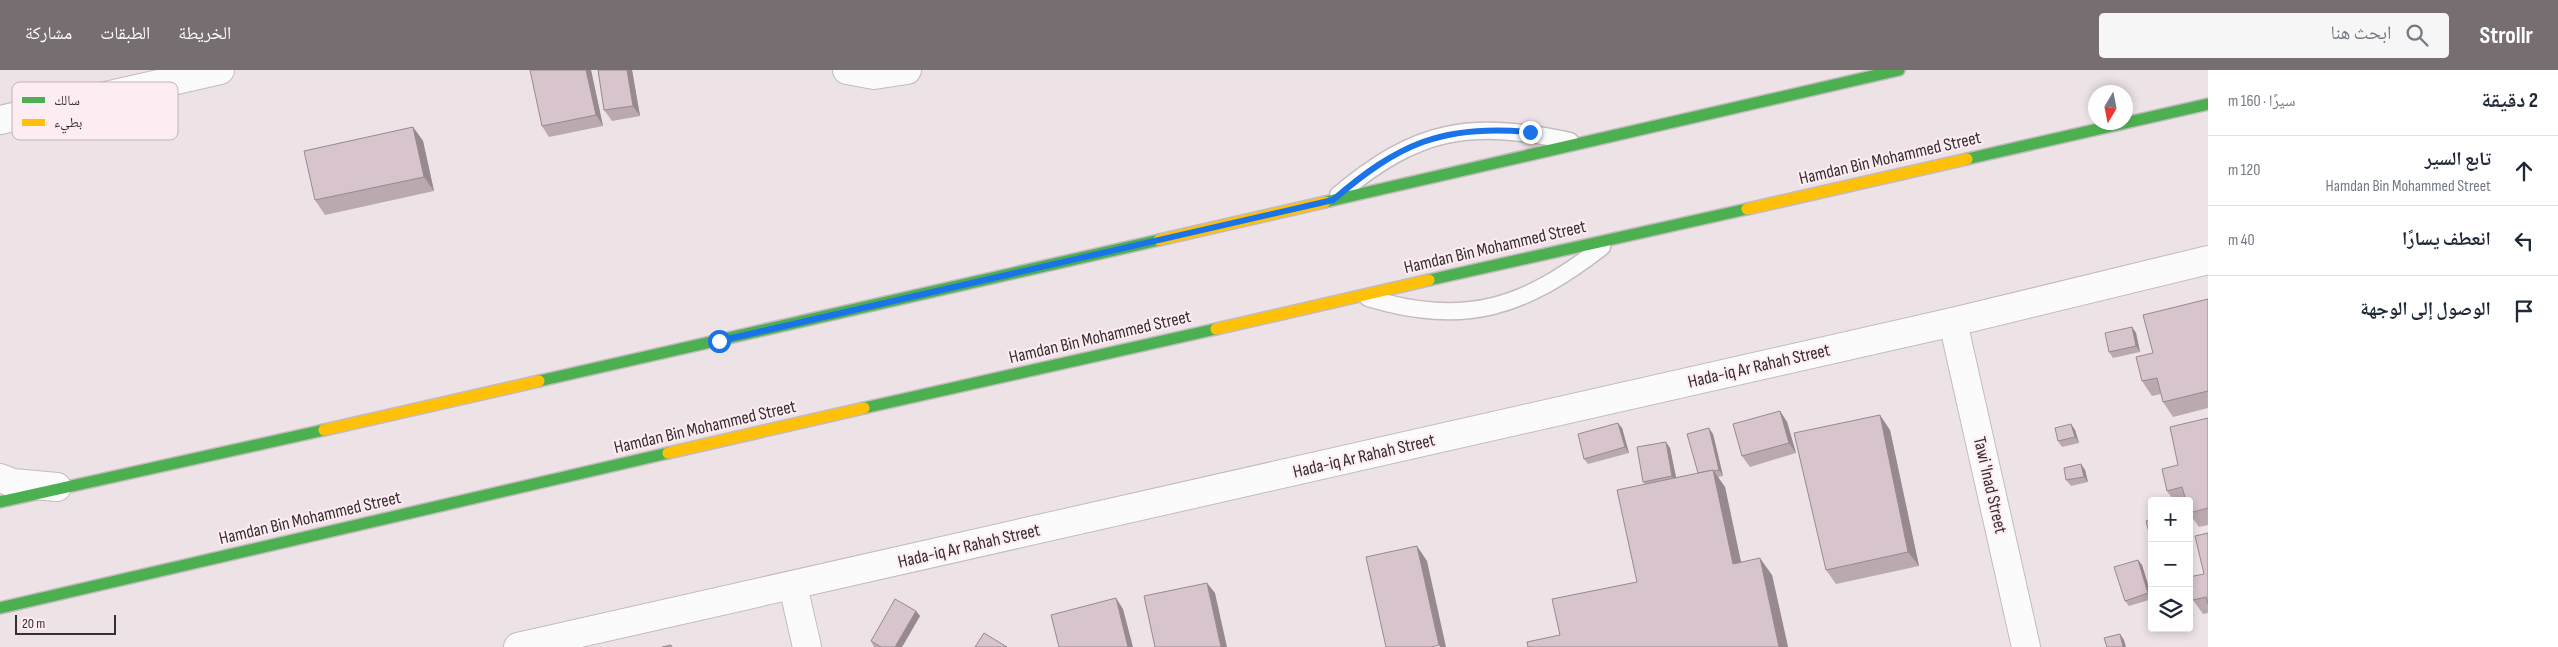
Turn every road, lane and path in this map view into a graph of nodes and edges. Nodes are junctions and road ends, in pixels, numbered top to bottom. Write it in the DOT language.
graph roads {
  1 [pos="220,70"];
  2 [pos="848,70"];
  3 [pos="907,70"];
  4 [pos="1899,70"];
  5 [pos="167,82"];
  6 [pos="2208,104"];
  7 [pos="1582,143"];
  8 [pos="1333,200"];
  9 [pos="1612,238"];
  10 [pos="2208,260"];
  11 [pos="1361,296"];
  12 [pos="1953,322"];
  13 [pos="0,478"];
  14 [pos="64,488"];
  15 [pos="0,502"];
  16 [pos="793,586"];
  17 [pos="0,608"];
  18 [pos="518,647"];
  19 [pos="807,647"];
  20 [pos="2026,647"];
  1 -- 5 [label="street"];
  2 -- 3 [label="street"];
  4 -- 7 [label="main road"];
  6 -- 9 [label="main road, Hamdan Bin Mohammed Street"];
  7 -- 8 [label="main road"];
  7 -- 8 [label="lane"];
  8 -- 14 [label="main road"];
  9 -- 11 [label="main road, Hamdan Bin Mohammed Street"];
  9 -- 11 [label="lane"];
  10 -- 12 [label="street, Hada-iq Ar Rahah Street"];
  11 -- 17 [label="main road, Hamdan Bin Mohammed Street"];
  12 -- 16 [label="street, Hada-iq Ar Rahah Street"];
  12 -- 20 [label="street, Tawi 'Inad Street"];
  13 -- 14 [label="street"];
  14 -- 15 [label="main road"];
  16 -- 18 [label="street, Hada-iq Ar Rahah Street"];
  16 -- 19 [label="street"];
}
